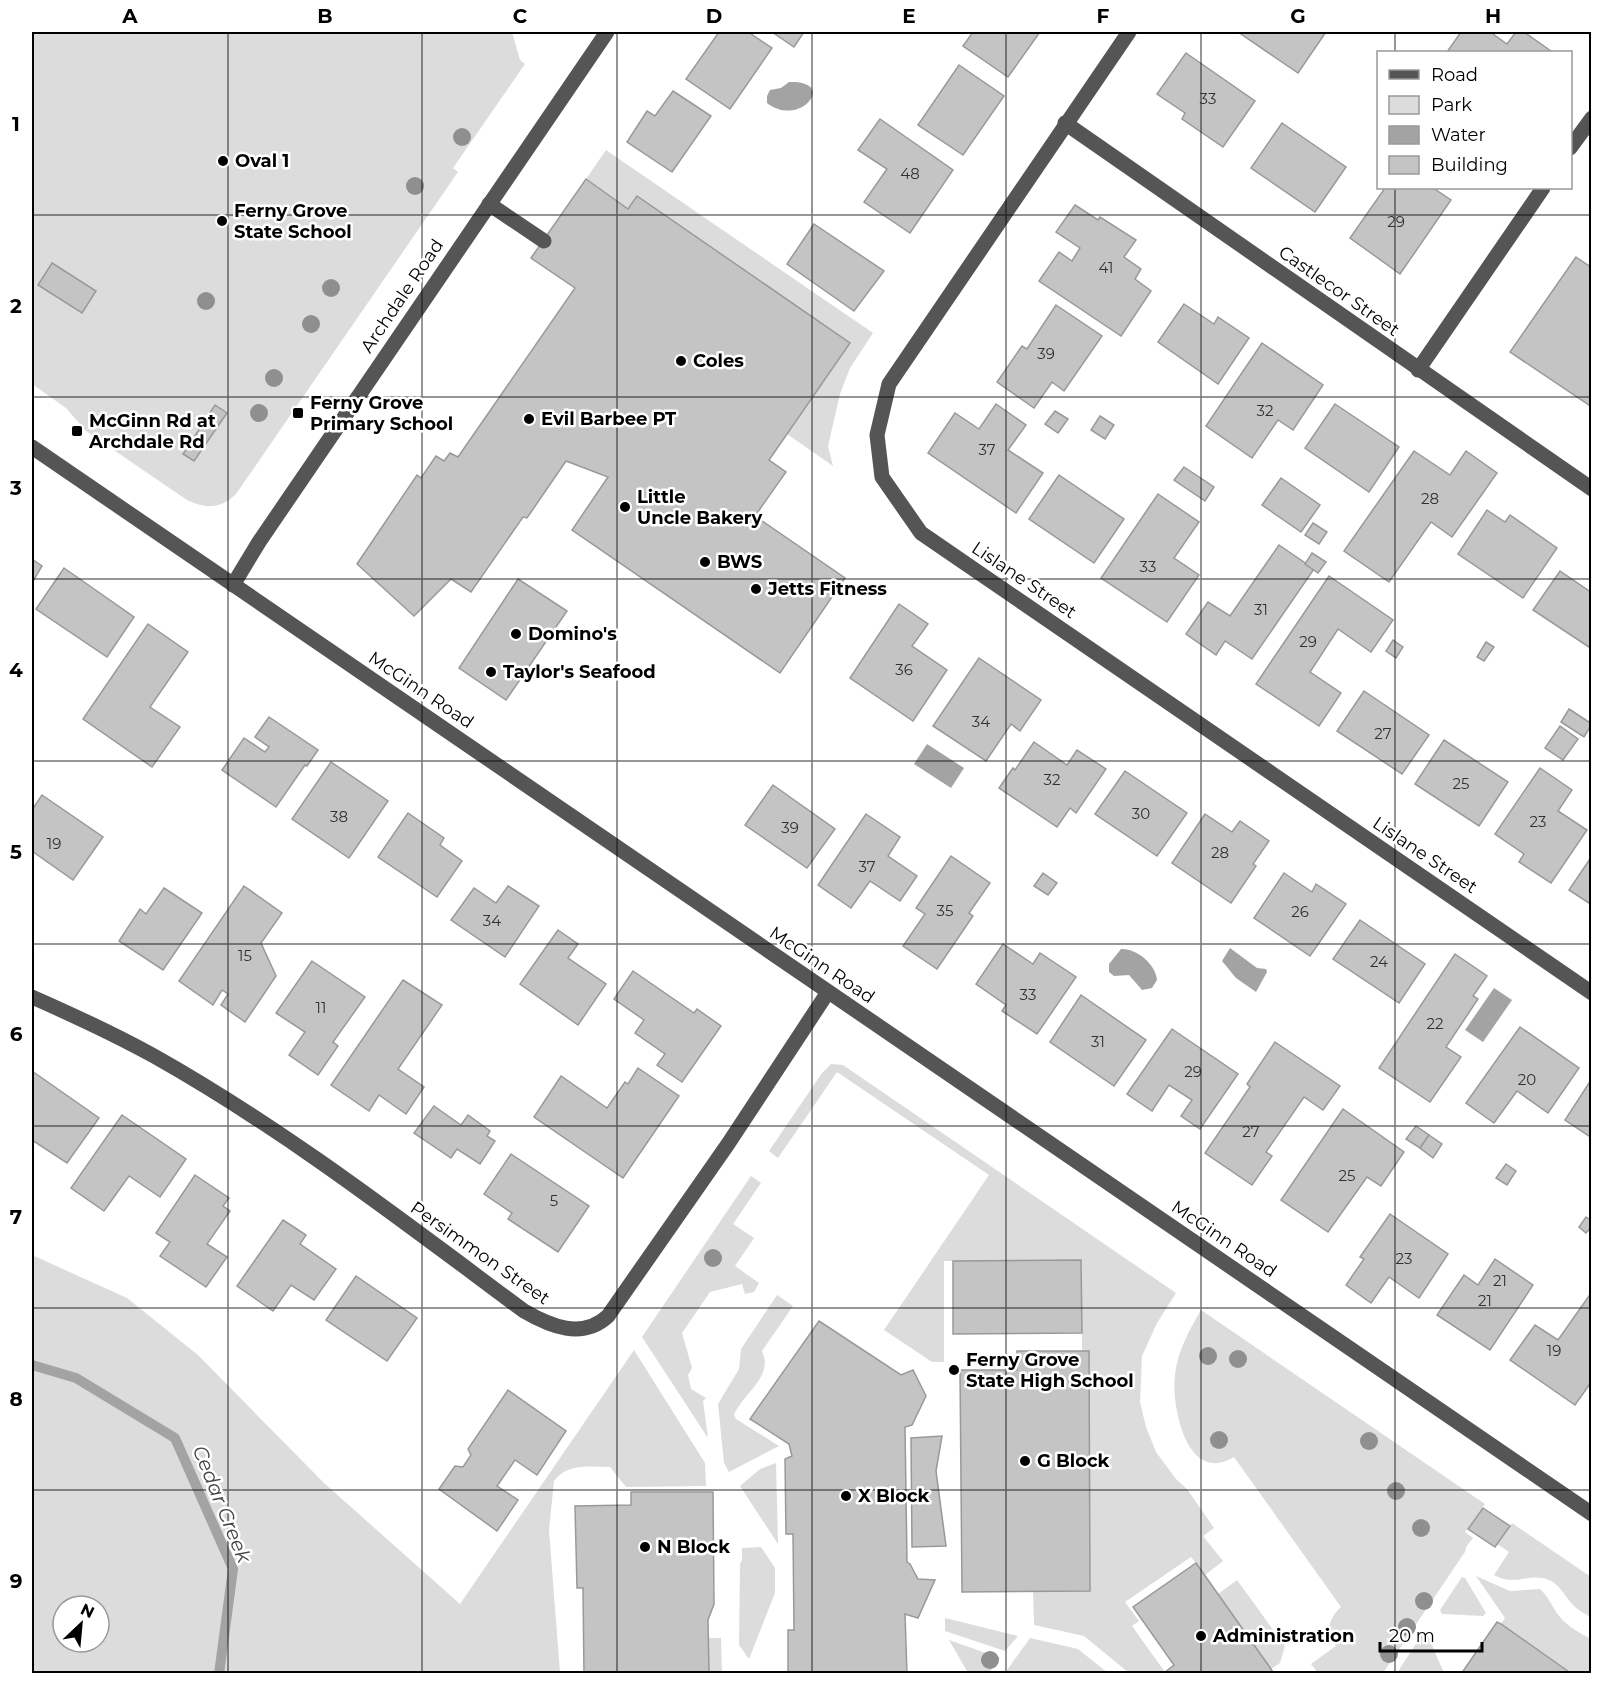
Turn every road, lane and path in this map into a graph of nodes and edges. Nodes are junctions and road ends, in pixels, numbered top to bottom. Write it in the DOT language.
graph roads {
  1 [pos="607,32"];
  2 [pos="1129,32"];
  3 [pos="1592,118"];
  4 [pos="1065,123"];
  5 [pos="1572,145"];
  6 [pos="1542,189"];
  7 [pos="489,204"];
  8 [pos="544,241"];
  9 [pos="1418,370"];
  10 [pos="32,447"];
  11 [pos="1592,489"];
  12 [pos="233,585"];
  13 [pos="828,992"];
  14 [pos="1592,993"];
  15 [pos="32,997"];
  16 [pos="1592,1514"];
  1 -- 7 [label="street, Archdale Road"];
  2 -- 4 [label="street, Lislane Street"];
  3 -- 5 [label="street"];
  4 -- 9 [label="street, Castlecor Street"];
  4 -- 14 [label="street, Lislane Street"];
  6 -- 9 [label="street"];
  7 -- 8 [label="street"];
  7 -- 12 [label="street, Archdale Road"];
  9 -- 11 [label="street, Castlecor Street"];
  10 -- 12 [label="street, McGinn Road"];
  12 -- 13 [label="street, McGinn Road"];
  13 -- 15 [label="street, Persimmon Street"];
  13 -- 16 [label="street, McGinn Road"];
}
